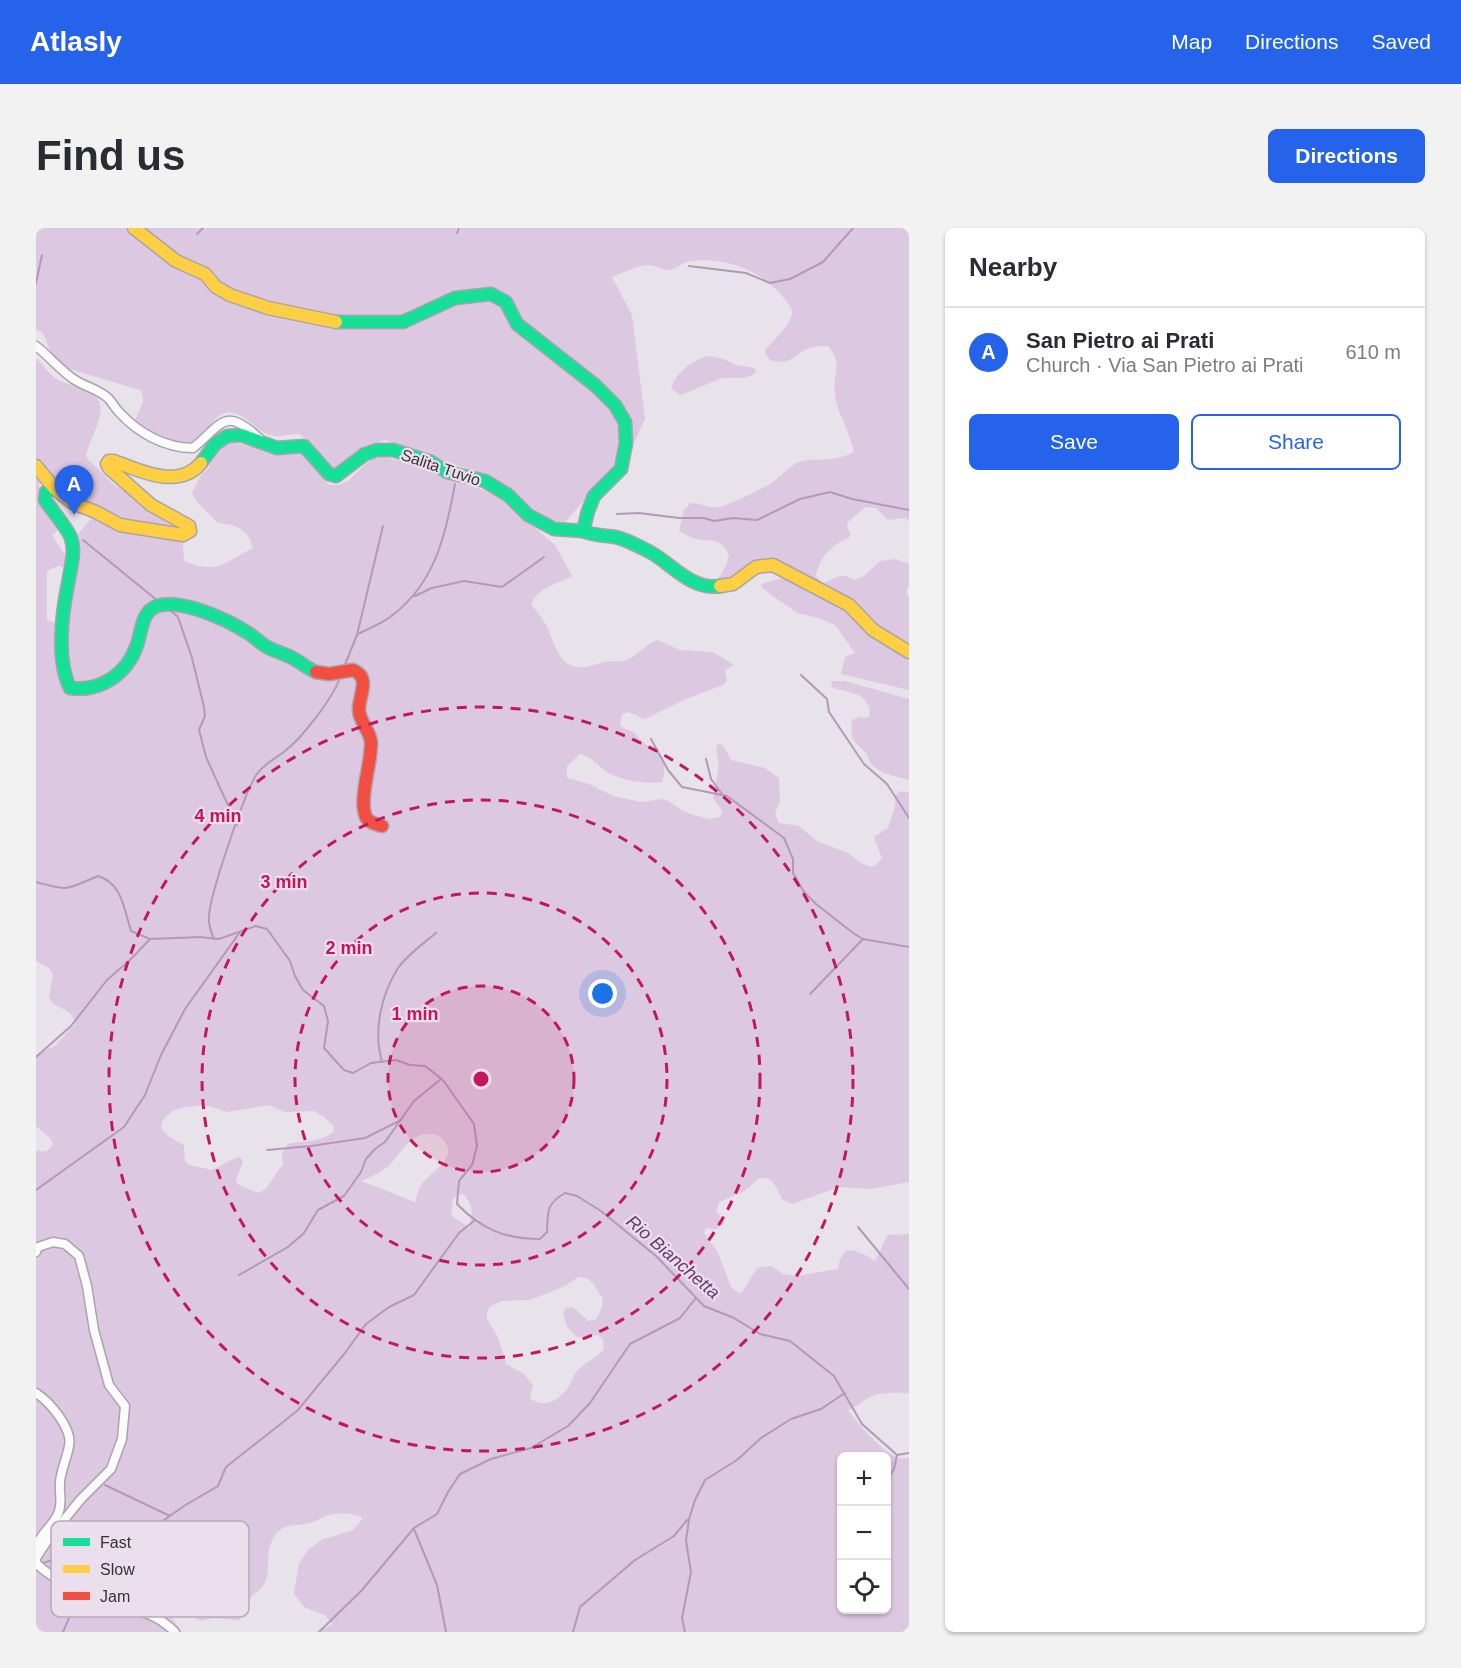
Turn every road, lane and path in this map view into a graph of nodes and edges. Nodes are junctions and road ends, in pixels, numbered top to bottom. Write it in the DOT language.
graph roads {
  1 [pos="134,228"];
  2 [pos="36,346"];
  3 [pos="264,444"];
  4 [pos="36,466"];
  5 [pos="54,488"];
  6 [pos="583,531"];
  7 [pos="909,651"];
  8 [pos="382,826"];
  9 [pos="36,1252"];
  10 [pos="36,1394"];
  11 [pos="53,1521"];
  12 [pos="63,1521"];
  13 [pos="51,1524"];
  14 [pos="51,1536"];
  15 [pos="36,1561"];
  16 [pos="51,1576"];
  17 [pos="155,1617"];
  18 [pos="175,1632"];
  1 -- 6 [label="street"];
  2 -- 3 [label="street"];
  3 -- 5 [label="street"];
  3 -- 6 [label="street, Salita Tuvio"];
  4 -- 5 [label="street"];
  5 -- 8 [label="street"];
  6 -- 7 [label="street"];
  9 -- 12 [label="street"];
  10 -- 11 [label="street"];
  13 -- 15 [label="street"];
  14 -- 15 [label="street"];
  15 -- 16 [label="street"];
  17 -- 18 [label="street"];
}
